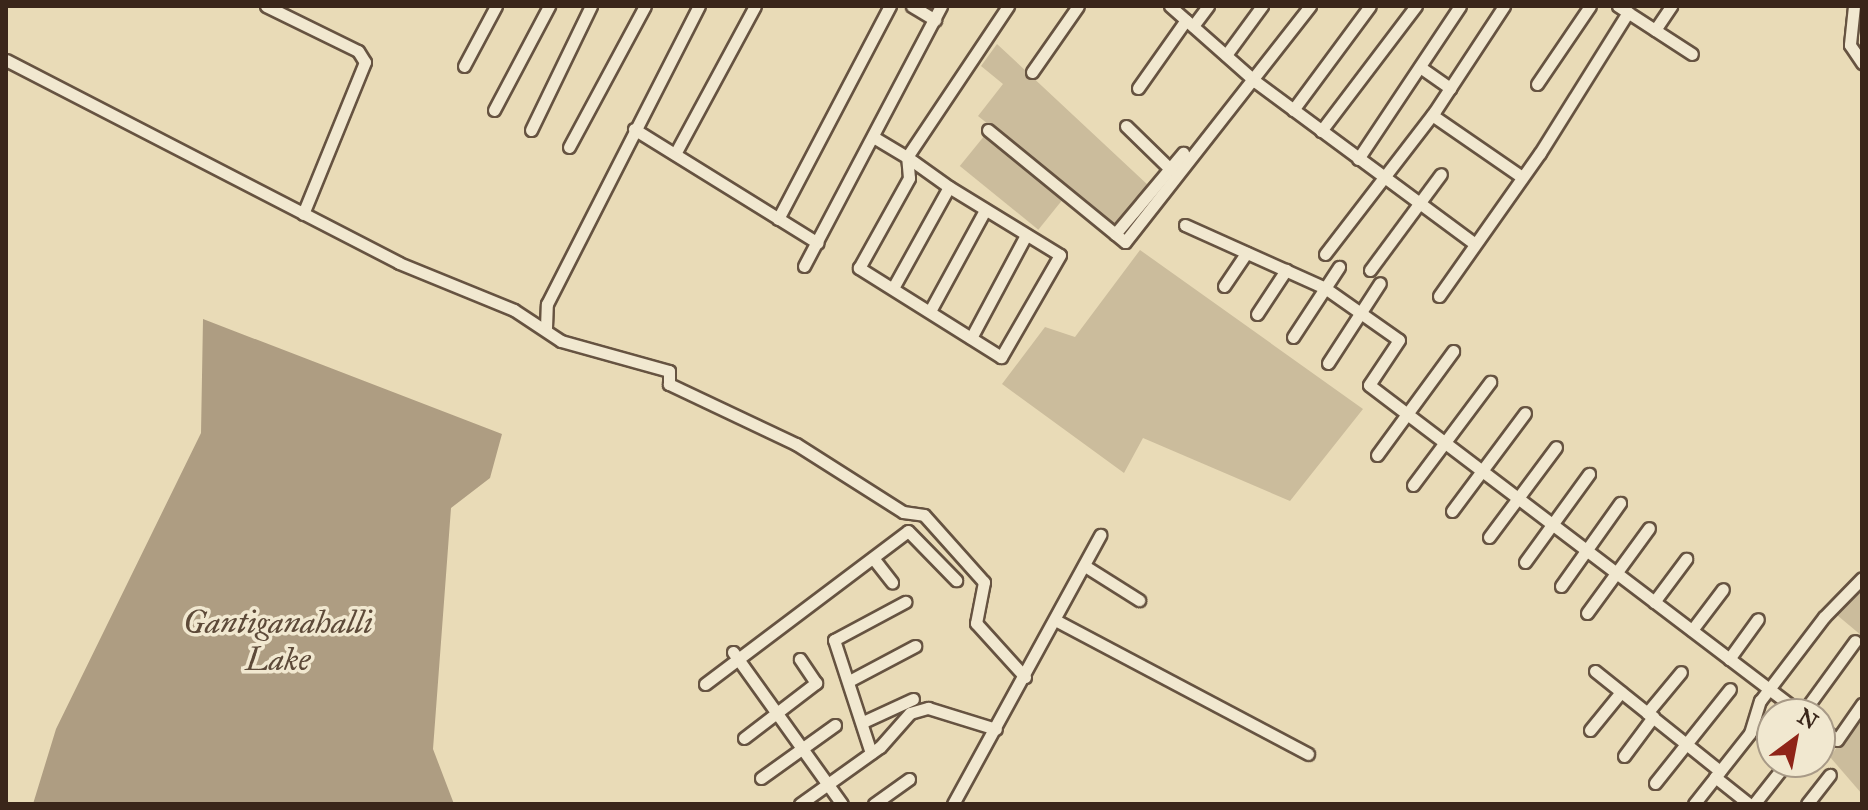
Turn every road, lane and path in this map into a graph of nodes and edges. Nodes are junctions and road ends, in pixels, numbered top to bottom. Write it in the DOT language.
graph roads {
  1 [pos="266,6"];
  2 [pos="300,6"];
  3 [pos="496,6"];
  4 [pos="549,6"];
  5 [pos="591,6"];
  6 [pos="645,6"];
  7 [pos="683,6"];
  8 [pos="755,6"];
  9 [pos="890,6"];
  10 [pos="912,6"];
  11 [pos="941,6"];
  12 [pos="1008,6"];
  13 [pos="1078,6"];
  14 [pos="1170,6"];
  15 [pos="1208,6"];
  16 [pos="1262,6"];
  17 [pos="1310,6"];
  18 [pos="1370,6"];
  19 [pos="1416,6"];
  20 [pos="1460,6"];
  21 [pos="1504,6"];
  22 [pos="1590,6"];
  23 [pos="1671,6"];
  24 [pos="1854,6"];
  25 [pos="697,9"];
  26 [pos="1623,9"];
  27 [pos="293,19"];
  28 [pos="935,20"];
  29 [pos="1190,23"];
  30 [pos="1655,30"];
  31 [pos="1692,54"];
  32 [pos="1226,55"];
  33 [pos="6,60"];
  34 [pos="1862,63"];
  35 [pos="464,66"];
  36 [pos="1420,67"];
  37 [pos="1032,72"];
  38 [pos="1256,82"];
  39 [pos="1537,84"];
  40 [pos="1138,88"];
  41 [pos="1450,88"];
  42 [pos="494,110"];
  43 [pos="1293,110"];
  44 [pos="1432,115"];
  45 [pos="1126,126"];
  46 [pos="634,129"];
  47 [pos="531,130"];
  48 [pos="988,130"];
  49 [pos="1321,131"];
  50 [pos="875,138"];
  51 [pos="569,147"];
  52 [pos="1183,153"];
  53 [pos="675,154"];
  54 [pos="907,157"];
  55 [pos="1358,159"];
  56 [pos="1170,169"];
  57 [pos="1441,174"];
  58 [pos="1381,177"];
  59 [pos="1522,177"];
  60 [pos="949,187"];
  61 [pos="1419,204"];
  62 [pos="985,210"];
  63 [pos="303,214"];
  64 [pos="778,219"];
  65 [pos="1185,225"];
  66 [pos="1115,234"];
  67 [pos="1026,235"];
  68 [pos="818,243"];
  69 [pos="1475,244"];
  70 [pos="1246,253"];
  71 [pos="1325,254"];
  72 [pos="804,266"];
  73 [pos="1339,267"];
  74 [pos="1286,270"];
  75 [pos="1370,270"];
  76 [pos="1380,283"];
  77 [pos="1224,286"];
  78 [pos="893,288"];
  79 [pos="1325,288"];
  80 [pos="1439,296"];
  81 [pos="930,311"];
  82 [pos="1361,312"];
  83 [pos="1257,314"];
  84 [pos="546,328"];
  85 [pos="1293,337"];
  86 [pos="971,338"];
  87 [pos="1453,351"];
  88 [pos="1328,363"];
  89 [pos="1490,382"];
  90 [pos="1525,413"];
  91 [pos="1407,414"];
  92 [pos="1445,442"];
  93 [pos="1556,447"];
  94 [pos="1377,455"];
  95 [pos="1482,471"];
  96 [pos="1589,474"];
  97 [pos="1413,485"];
  98 [pos="1518,498"];
  99 [pos="1620,503"];
  100 [pos="1452,511"];
  101 [pos="1552,524"];
  102 [pos="1649,528"];
  103 [pos="1100,535"];
  104 [pos="1489,537"];
  105 [pos="1586,550"];
  106 [pos="873,558"];
  107 [pos="1686,559"];
  108 [pos="1525,562"];
  109 [pos="1085,566"];
  110 [pos="1617,573"];
  111 [pos="1862,578"];
  112 [pos="956,580"];
  113 [pos="892,582"];
  114 [pos="1561,586"];
  115 [pos="1723,589"];
  116 [pos="1139,600"];
  117 [pos="905,602"];
  118 [pos="1654,602"];
  119 [pos="1587,613"];
  120 [pos="1758,619"];
  121 [pos="1057,621"];
  122 [pos="1692,630"];
  123 [pos="1855,641"];
  124 [pos="915,646"];
  125 [pos="736,655"];
  126 [pos="800,659"];
  127 [pos="1729,659"];
  128 [pos="1595,671"];
  129 [pos="1681,672"];
  130 [pos="1025,677"];
  131 [pos="849,681"];
  132 [pos="705,684"];
  133 [pos="1730,689"];
  134 [pos="1769,689"];
  135 [pos="1621,692"];
  136 [pos="1781,698"];
  137 [pos="1814,698"];
  138 [pos="913,699"];
  139 [pos="1862,704"];
  140 [pos="777,713"];
  141 [pos="1650,715"];
  142 [pos="863,722"];
  143 [pos="835,725"];
  144 [pos="996,729"];
  145 [pos="1590,730"];
  146 [pos="744,738"];
  147 [pos="1836,739"];
  148 [pos="1686,744"];
  149 [pos="802,748"];
  150 [pos="871,753"];
  151 [pos="1308,754"];
  152 [pos="1624,756"];
  153 [pos="1718,774"];
  154 [pos="761,778"];
  155 [pos="1774,778"];
  156 [pos="1828,778"];
  157 [pos="909,779"];
  158 [pos="1655,783"];
  159 [pos="828,784"];
  160 [pos="800,804"];
  161 [pos="842,804"];
  162 [pos="874,804"];
  163 [pos="953,804"];
  164 [pos="1694,804"];
  165 [pos="1752,804"];
  166 [pos="1807,804"];
  1 -- 27 [label="street"];
  2 -- 27 [label="street"];
  3 -- 35 [label="street"];
  4 -- 42 [label="street"];
  5 -- 47 [label="street"];
  6 -- 51 [label="street"];
  7 -- 25 [label="street"];
  8 -- 53 [label="street"];
  9 -- 64 [label="street"];
  10 -- 28 [label="street"];
  11 -- 28 [label="street"];
  12 -- 54 [label="street"];
  13 -- 37 [label="street"];
  14 -- 29 [label="street"];
  15 -- 29 [label="street"];
  16 -- 32 [label="street"];
  17 -- 38 [label="street"];
  18 -- 43 [label="street"];
  19 -- 49 [label="street"];
  20 -- 36 [label="street"];
  21 -- 41 [label="street"];
  22 -- 39 [label="street"];
  23 -- 30 [label="street"];
  24 -- 34 [label="street"];
  25 -- 46 [label="street"];
  26 -- 30 [label="street"];
  26 -- 59 [label="street"];
  27 -- 63 [label="street"];
  28 -- 50 [label="street"];
  29 -- 32 [label="street"];
  29 -- 40 [label="street"];
  30 -- 31 [label="street"];
  32 -- 38 [label="street"];
  33 -- 63 [label="street"];
  36 -- 41 [label="street"];
  36 -- 55 [label="street"];
  38 -- 43 [label="street"];
  38 -- 66 [label="street"];
  41 -- 44 [label="street"];
  43 -- 49 [label="street"];
  44 -- 58 [label="street"];
  44 -- 59 [label="street"];
  45 -- 56 [label="street"];
  46 -- 53 [label="street"];
  46 -- 84 [label="street"];
  48 -- 66 [label="street"];
  49 -- 55 [label="street"];
  50 -- 54 [label="street"];
  50 -- 68 [label="street"];
  52 -- 56 [label="street"];
  53 -- 64 [label="street"];
  54 -- 60 [label="street"];
  54 -- 78 [label="street"];
  55 -- 58 [label="street"];
  56 -- 66 [label="street"];
  57 -- 61 [label="street"];
  58 -- 61 [label="street"];
  58 -- 71 [label="street"];
  59 -- 69 [label="street"];
  60 -- 62 [label="street"];
  60 -- 78 [label="street"];
  61 -- 69 [label="street"];
  61 -- 75 [label="street"];
  62 -- 67 [label="street"];
  62 -- 81 [label="street"];
  63 -- 84 [label="street"];
  64 -- 68 [label="street"];
  65 -- 70 [label="street"];
  67 -- 86 [label="street"];
  67 -- 86 [label="street"];
  68 -- 72 [label="street"];
  69 -- 80 [label="street"];
  70 -- 74 [label="street"];
  70 -- 77 [label="street"];
  73 -- 79 [label="street"];
  74 -- 79 [label="street"];
  74 -- 83 [label="street"];
  76 -- 82 [label="street"];
  78 -- 81 [label="street"];
  79 -- 82 [label="street"];
  79 -- 85 [label="street"];
  81 -- 86 [label="street"];
  82 -- 88 [label="street"];
  82 -- 91 [label="street"];
  84 -- 130 [label="street"];
  87 -- 91 [label="street"];
  89 -- 92 [label="street"];
  90 -- 95 [label="street"];
  91 -- 92 [label="street"];
  91 -- 94 [label="street"];
  92 -- 95 [label="street"];
  92 -- 97 [label="street"];
  93 -- 98 [label="street"];
  95 -- 98 [label="street"];
  95 -- 100 [label="street"];
  96 -- 101 [label="street"];
  98 -- 101 [label="street"];
  98 -- 104 [label="street"];
  99 -- 105 [label="street"];
  101 -- 105 [label="street"];
  101 -- 108 [label="street"];
  102 -- 110 [label="street"];
  103 -- 109 [label="street"];
  105 -- 110 [label="street"];
  105 -- 114 [label="street"];
  106 -- 112 [label="street"];
  106 -- 113 [label="street"];
  106 -- 125 [label="street"];
  107 -- 118 [label="street"];
  109 -- 116 [label="street"];
  109 -- 121 [label="street"];
  110 -- 118 [label="street"];
  110 -- 119 [label="street"];
  111 -- 134 [label="street"];
  115 -- 122 [label="street"];
  117 -- 131 [label="street"];
  118 -- 122 [label="street"];
  120 -- 127 [label="street"];
  121 -- 130 [label="street"];
  121 -- 151 [label="street"];
  122 -- 127 [label="street"];
  123 -- 137 [label="street"];
  124 -- 131 [label="street"];
  125 -- 132 [label="street"];
  125 -- 140 [label="street"];
  126 -- 140 [label="street"];
  127 -- 134 [label="street"];
  128 -- 135 [label="street"];
  129 -- 141 [label="street"];
  130 -- 144 [label="street"];
  131 -- 142 [label="street"];
  133 -- 148 [label="street"];
  134 -- 136 [label="street"];
  134 -- 153 [label="street"];
  135 -- 141 [label="street"];
  135 -- 145 [label="street"];
  138 -- 142 [label="street"];
  139 -- 147 [label="street"];
  140 -- 146 [label="street"];
  140 -- 149 [label="street"];
  141 -- 148 [label="street"];
  141 -- 152 [label="street"];
  142 -- 150 [label="street"];
  143 -- 149 [label="street"];
  144 -- 150 [label="street"];
  144 -- 163 [label="street"];
  148 -- 153 [label="street"];
  148 -- 158 [label="street"];
  149 -- 154 [label="street"];
  149 -- 159 [label="street"];
  150 -- 159 [label="street"];
  153 -- 164 [label="street"];
  153 -- 165 [label="street"];
  155 -- 165 [label="street"];
  156 -- 166 [label="street"];
  157 -- 162 [label="street"];
  159 -- 160 [label="street"];
  159 -- 161 [label="street"];
}
